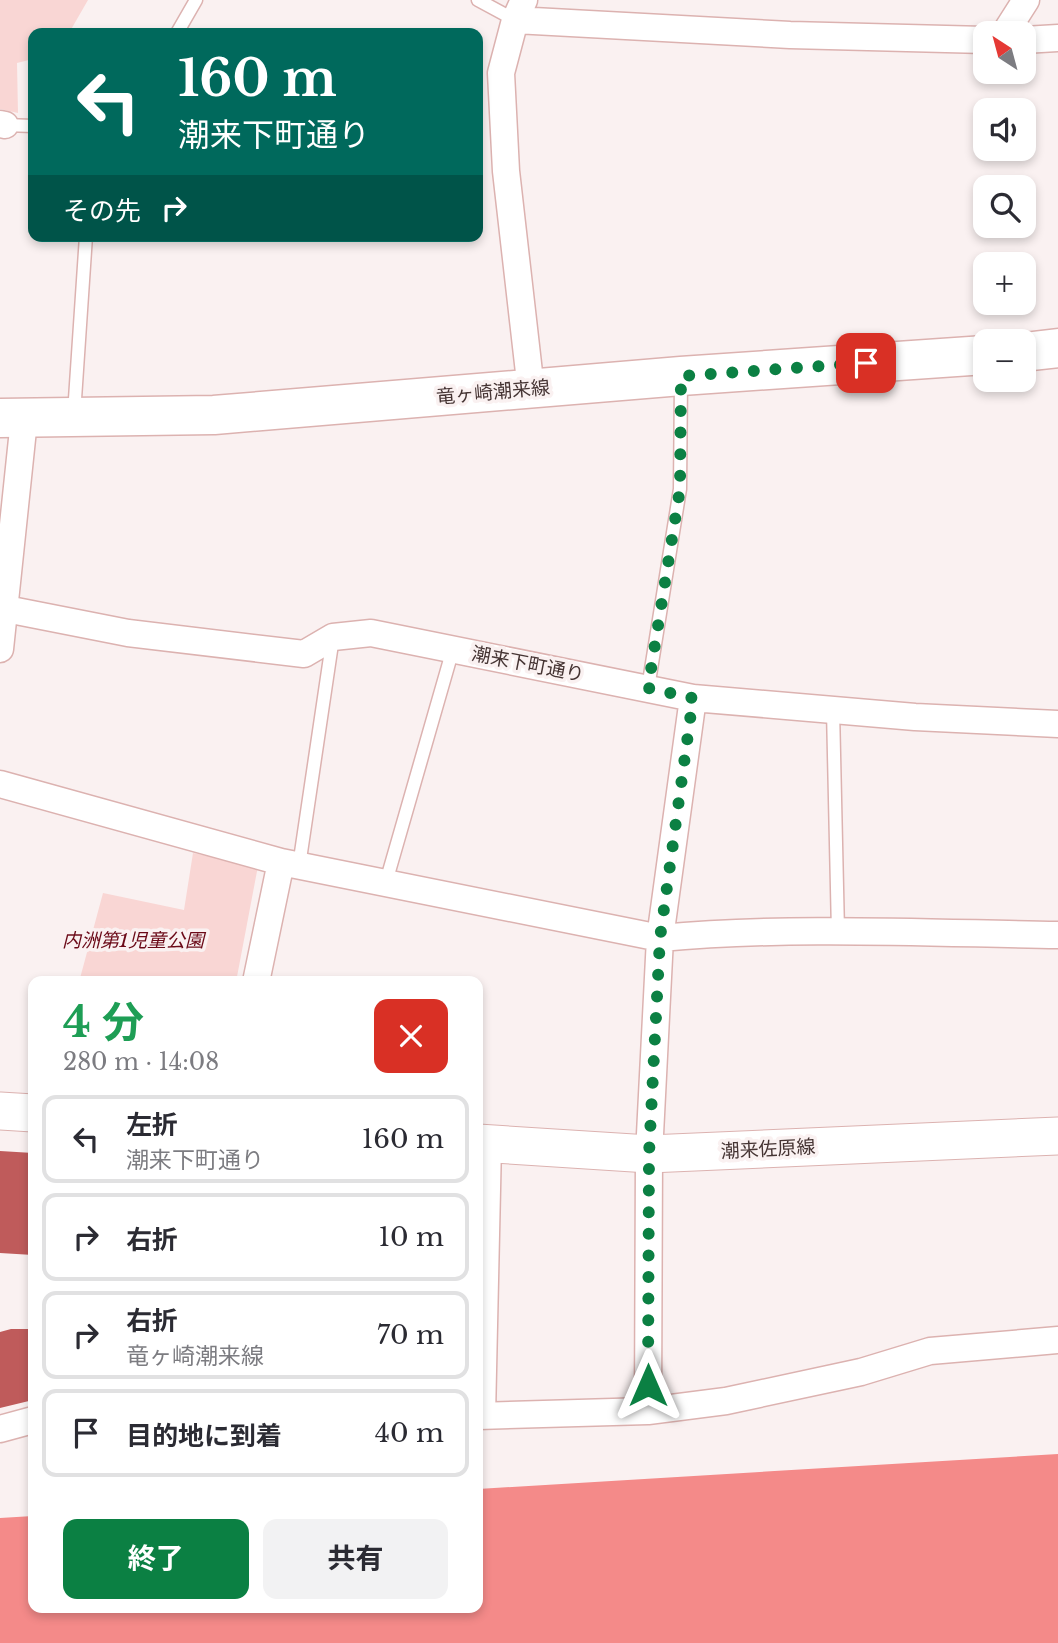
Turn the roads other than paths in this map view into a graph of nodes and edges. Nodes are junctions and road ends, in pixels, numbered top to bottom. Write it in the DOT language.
graph roads {
  1 [pos="195,0"];
  2 [pos="478,0"];
  3 [pos="1026,0"];
  4 [pos="519,10"];
  5 [pos="1013,21"];
  6 [pos="180,28"];
  7 [pos="1058,38"];
  8 [pos="1036,39"];
  9 [pos="973,40"];
  10 [pos="3,125"];
  11 [pos="28,126"];
  12 [pos="86,242"];
  13 [pos="1058,348"];
  14 [pos="1036,351"];
  15 [pos="973,356"];
  16 [pos="681,376"];
  17 [pos="531,390"];
  18 [pos="74,418"];
  19 [pos="12,419"];
  20 [pos="6,609"];
  21 [pos="333,637"];
  22 [pos="0,649"];
  23 [pos="453,649"];
  24 [pos="648,688"];
  25 [pos="693,698"];
  26 [pos="833,710"];
  27 [pos="1058,724"];
  28 [pos="0,784"];
  29 [pos="290,864"];
  30 [pos="386,882"];
  31 [pos="838,932"];
  32 [pos="1058,934"];
  33 [pos="660,938"];
  34 [pos="258,976"];
  35 [pos="0,1111"];
  36 [pos="28,1113"];
  37 [pos="1058,1136"];
  38 [pos="483,1143"];
  39 [pos="649,1154"];
  40 [pos="1058,1340"];
  41 [pos="648,1411"];
  42 [pos="483,1416"];
  43 [pos="28,1421"];
  44 [pos="0,1429"];
  1 -- 6 [label="lane"];
  2 -- 4 [label="lane"];
  3 -- 5 [label="street"];
  4 -- 9 [label="street"];
  4 -- 17 [label="street"];
  7 -- 8 [label="street"];
  10 -- 11 [label="lane"];
  12 -- 18 [label="lane"];
  13 -- 14 [label="main road"];
  15 -- 16 [label="main road, 竜ヶ崎潮来線"];
  16 -- 17 [label="main road, 竜ヶ崎潮来線"];
  16 -- 24 [label="lane"];
  17 -- 18 [label="main road, 竜ヶ崎潮来線"];
  18 -- 19 [label="main road, 竜ヶ崎潮来線"];
  19 -- 20 [label="street"];
  20 -- 21 [label="street, 潮来下町通り"];
  20 -- 22 [label="street"];
  21 -- 23 [label="street, 潮来下町通り"];
  21 -- 29 [label="lane"];
  23 -- 24 [label="street, 潮来下町通り"];
  23 -- 30 [label="lane"];
  24 -- 25 [label="street, 潮来下町通り"];
  25 -- 26 [label="street, 潮来下町通り"];
  25 -- 33 [label="street"];
  26 -- 27 [label="street, 潮来下町通り"];
  26 -- 31 [label="lane"];
  28 -- 29 [label="street"];
  29 -- 30 [label="street"];
  29 -- 34 [label="street"];
  30 -- 33 [label="street"];
  31 -- 32 [label="street"];
  31 -- 33 [label="street"];
  33 -- 39 [label="street"];
  35 -- 36 [label="main road"];
  37 -- 39 [label="main road, 潮来佐原線"];
  38 -- 39 [label="main road, 潮来佐原線"];
  39 -- 41 [label="street"];
  40 -- 41 [label="street"];
  41 -- 42 [label="street"];
  43 -- 44 [label="street"];
}
